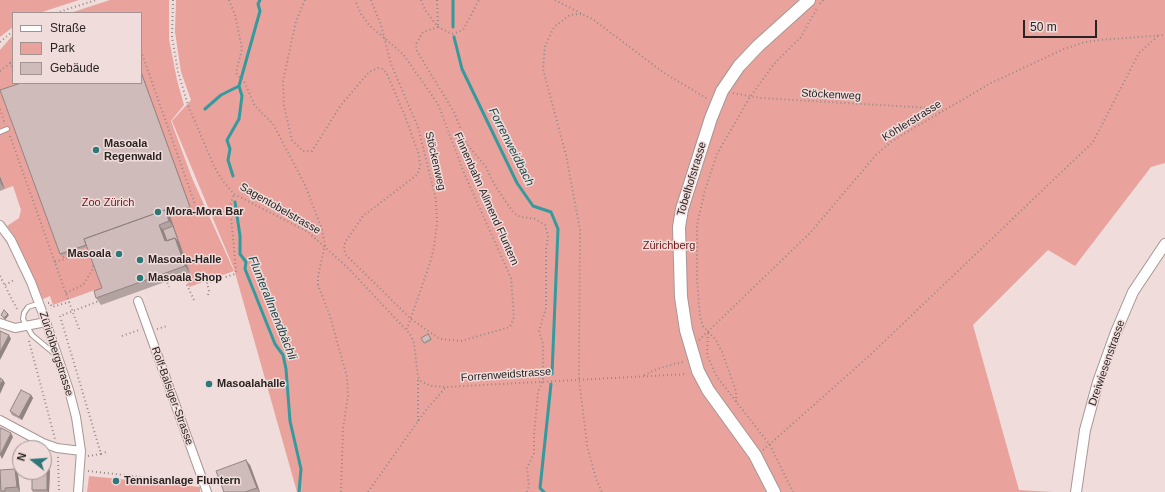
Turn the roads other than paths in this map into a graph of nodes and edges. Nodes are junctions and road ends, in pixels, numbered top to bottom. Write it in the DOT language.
graph roads {
  1 [pos="809,0"];
  2 [pos="7,130"];
  3 [pos="0,132"];
  4 [pos="0,225"];
  5 [pos="1165,244"];
  6 [pos="138,301"];
  7 [pos="40,305"];
  8 [pos="46,322"];
  9 [pos="0,323"];
  10 [pos="26,326"];
  11 [pos="58,357"];
  12 [pos="0,420"];
  13 [pos="81,455"];
  14 [pos="78,492"];
  15 [pos="207,492"];
  16 [pos="774,492"];
  17 [pos="1076,492"];
  1 -- 16 [label="main road, Tobelhofstrasse"];
  2 -- 3 [label="lane"];
  4 -- 7 [label="street, Zürichbergstrasse"];
  5 -- 17 [label="street, Dreiwiesenstrasse"];
  6 -- 15 [label="street, Rolf-Balsiger-Strasse"];
  7 -- 8 [label="street, Zürichbergstrasse"];
  7 -- 10 [label="lane"];
  8 -- 10 [label="street"];
  8 -- 11 [label="street, Zürichbergstrasse"];
  9 -- 10 [label="street"];
  10 -- 11 [label="lane"];
  11 -- 13 [label="street, Zürichbergstrasse"];
  12 -- 13 [label="street"];
  13 -- 14 [label="street, Zürichbergstrasse"];
}
